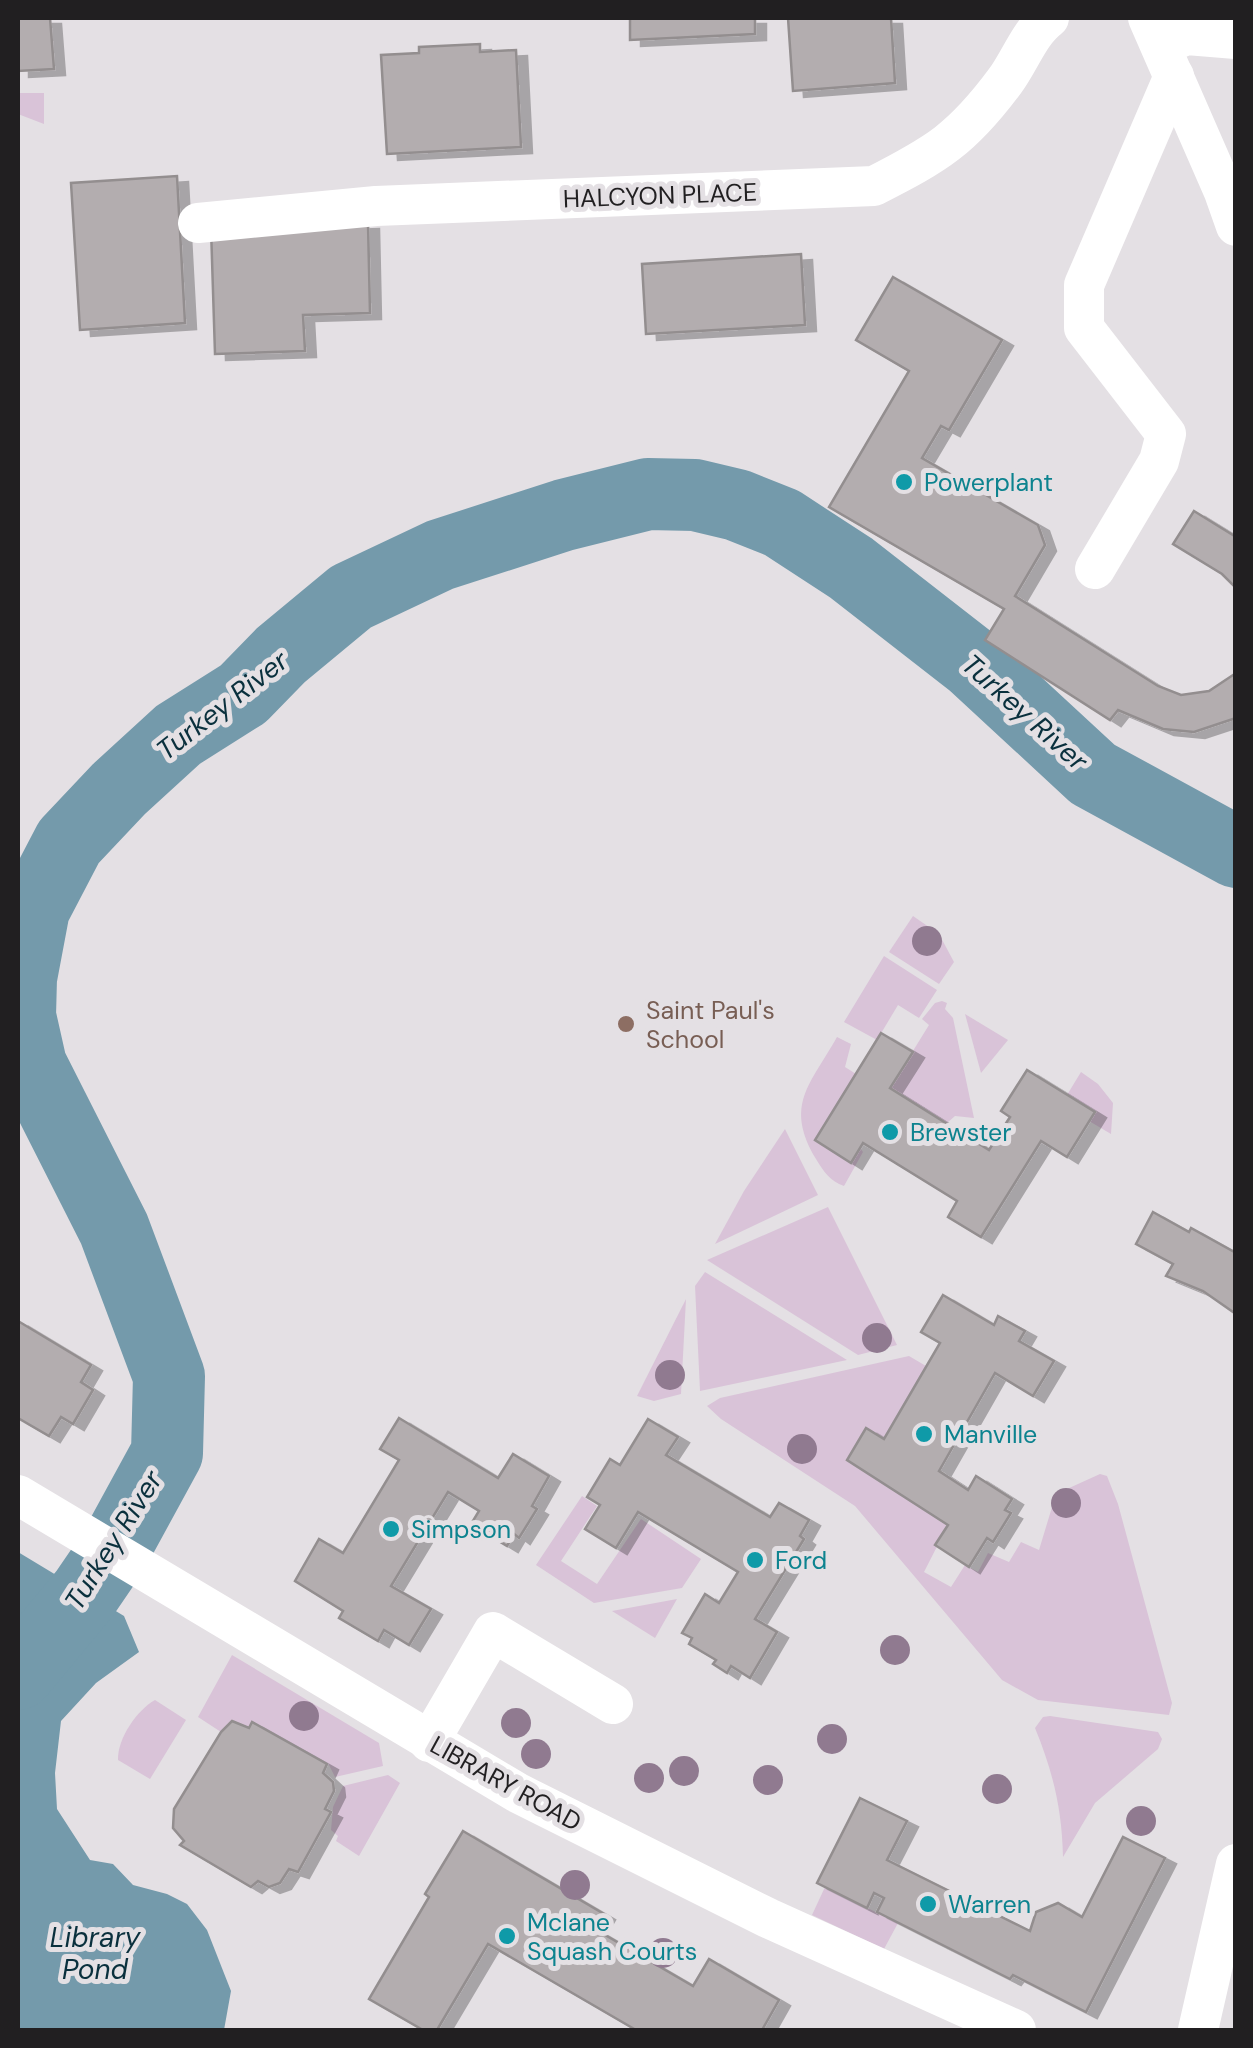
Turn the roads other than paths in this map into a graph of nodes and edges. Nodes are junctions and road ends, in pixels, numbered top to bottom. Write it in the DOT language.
graph roads {
  1 [pos="1049,18"];
  2 [pos="1236,40"];
  3 [pos="1162,46"];
  4 [pos="198,223"];
  5 [pos="1236,226"];
  6 [pos="1095,569"];
  7 [pos="18,1495"];
  8 [pos="613,1704"];
  9 [pos="429,1742"];
  10 [pos="1236,1864"];
  11 [pos="1016,2030"];
  12 [pos="1198,2030"];
  1 -- 4 [label="street, HALCYON PLACE"];
  2 -- 3 [label="street"];
  3 -- 5 [label="street"];
  3 -- 6 [label="street"];
  7 -- 9 [label="street, LIBRARY ROAD"];
  8 -- 9 [label="street"];
  9 -- 11 [label="street, LIBRARY ROAD"];
  10 -- 12 [label="street"];
}
